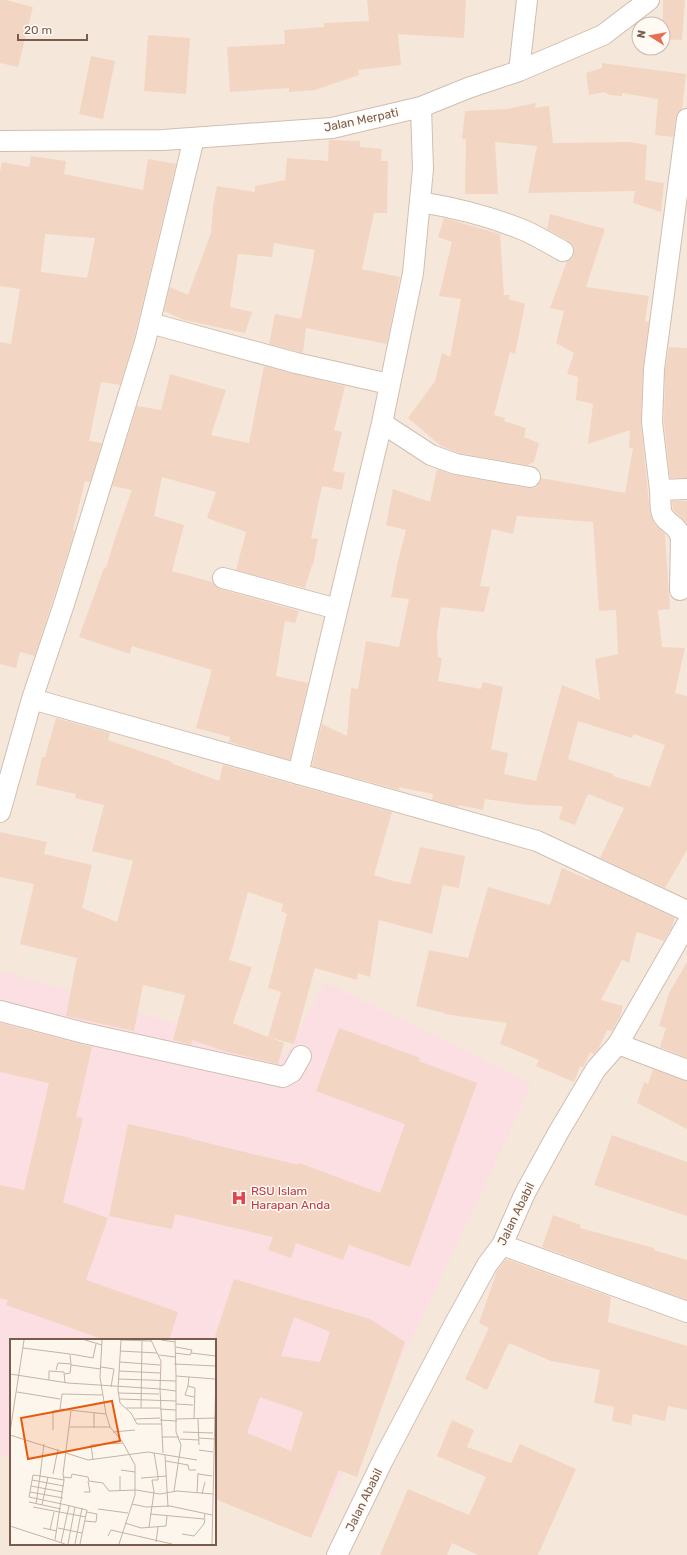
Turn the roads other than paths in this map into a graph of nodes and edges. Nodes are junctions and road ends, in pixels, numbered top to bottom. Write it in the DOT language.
graph roads {
  1 [pos="527,0"];
  2 [pos="649,0"];
  3 [pos="519,71"];
  4 [pos="421,107"];
  5 [pos="687,119"];
  6 [pos="194,138"];
  7 [pos="0,142"];
  8 [pos="420,202"];
  9 [pos="563,251"];
  10 [pos="150,323"];
  11 [pos="390,384"];
  12 [pos="382,423"];
  13 [pos="530,477"];
  14 [pos="687,489"];
  15 [pos="660,490"];
  16 [pos="223,578"];
  17 [pos="680,590"];
  18 [pos="337,609"];
  19 [pos="32,699"];
  20 [pos="298,774"];
  21 [pos="0,812"];
  22 [pos="687,911"];
  23 [pos="687,924"];
  24 [pos="0,1012"];
  25 [pos="618,1044"];
  26 [pos="301,1056"];
  27 [pos="687,1070"];
  28 [pos="502,1245"];
  29 [pos="687,1312"];
  30 [pos="337,1555"];
  1 -- 3 [label="street"];
  2 -- 3 [label="street, Jalan Merpati"];
  3 -- 4 [label="street, Jalan Merpati"];
  4 -- 6 [label="street, Jalan Merpati"];
  4 -- 8 [label="street"];
  5 -- 15 [label="street"];
  6 -- 7 [label="street, Jalan Merpati"];
  6 -- 10 [label="street"];
  8 -- 9 [label="street"];
  8 -- 11 [label="street"];
  10 -- 11 [label="street"];
  10 -- 19 [label="street"];
  11 -- 12 [label="street"];
  12 -- 13 [label="street"];
  12 -- 18 [label="street"];
  14 -- 15 [label="street"];
  15 -- 17 [label="street"];
  16 -- 18 [label="street"];
  18 -- 20 [label="street"];
  19 -- 20 [label="street"];
  19 -- 21 [label="street"];
  20 -- 22 [label="street"];
  23 -- 25 [label="street, Jalan Ababil"];
  24 -- 26 [label="street"];
  25 -- 27 [label="street"];
  25 -- 28 [label="street, Jalan Ababil"];
  28 -- 29 [label="street"];
  28 -- 30 [label="street, Jalan Ababil"];
}
